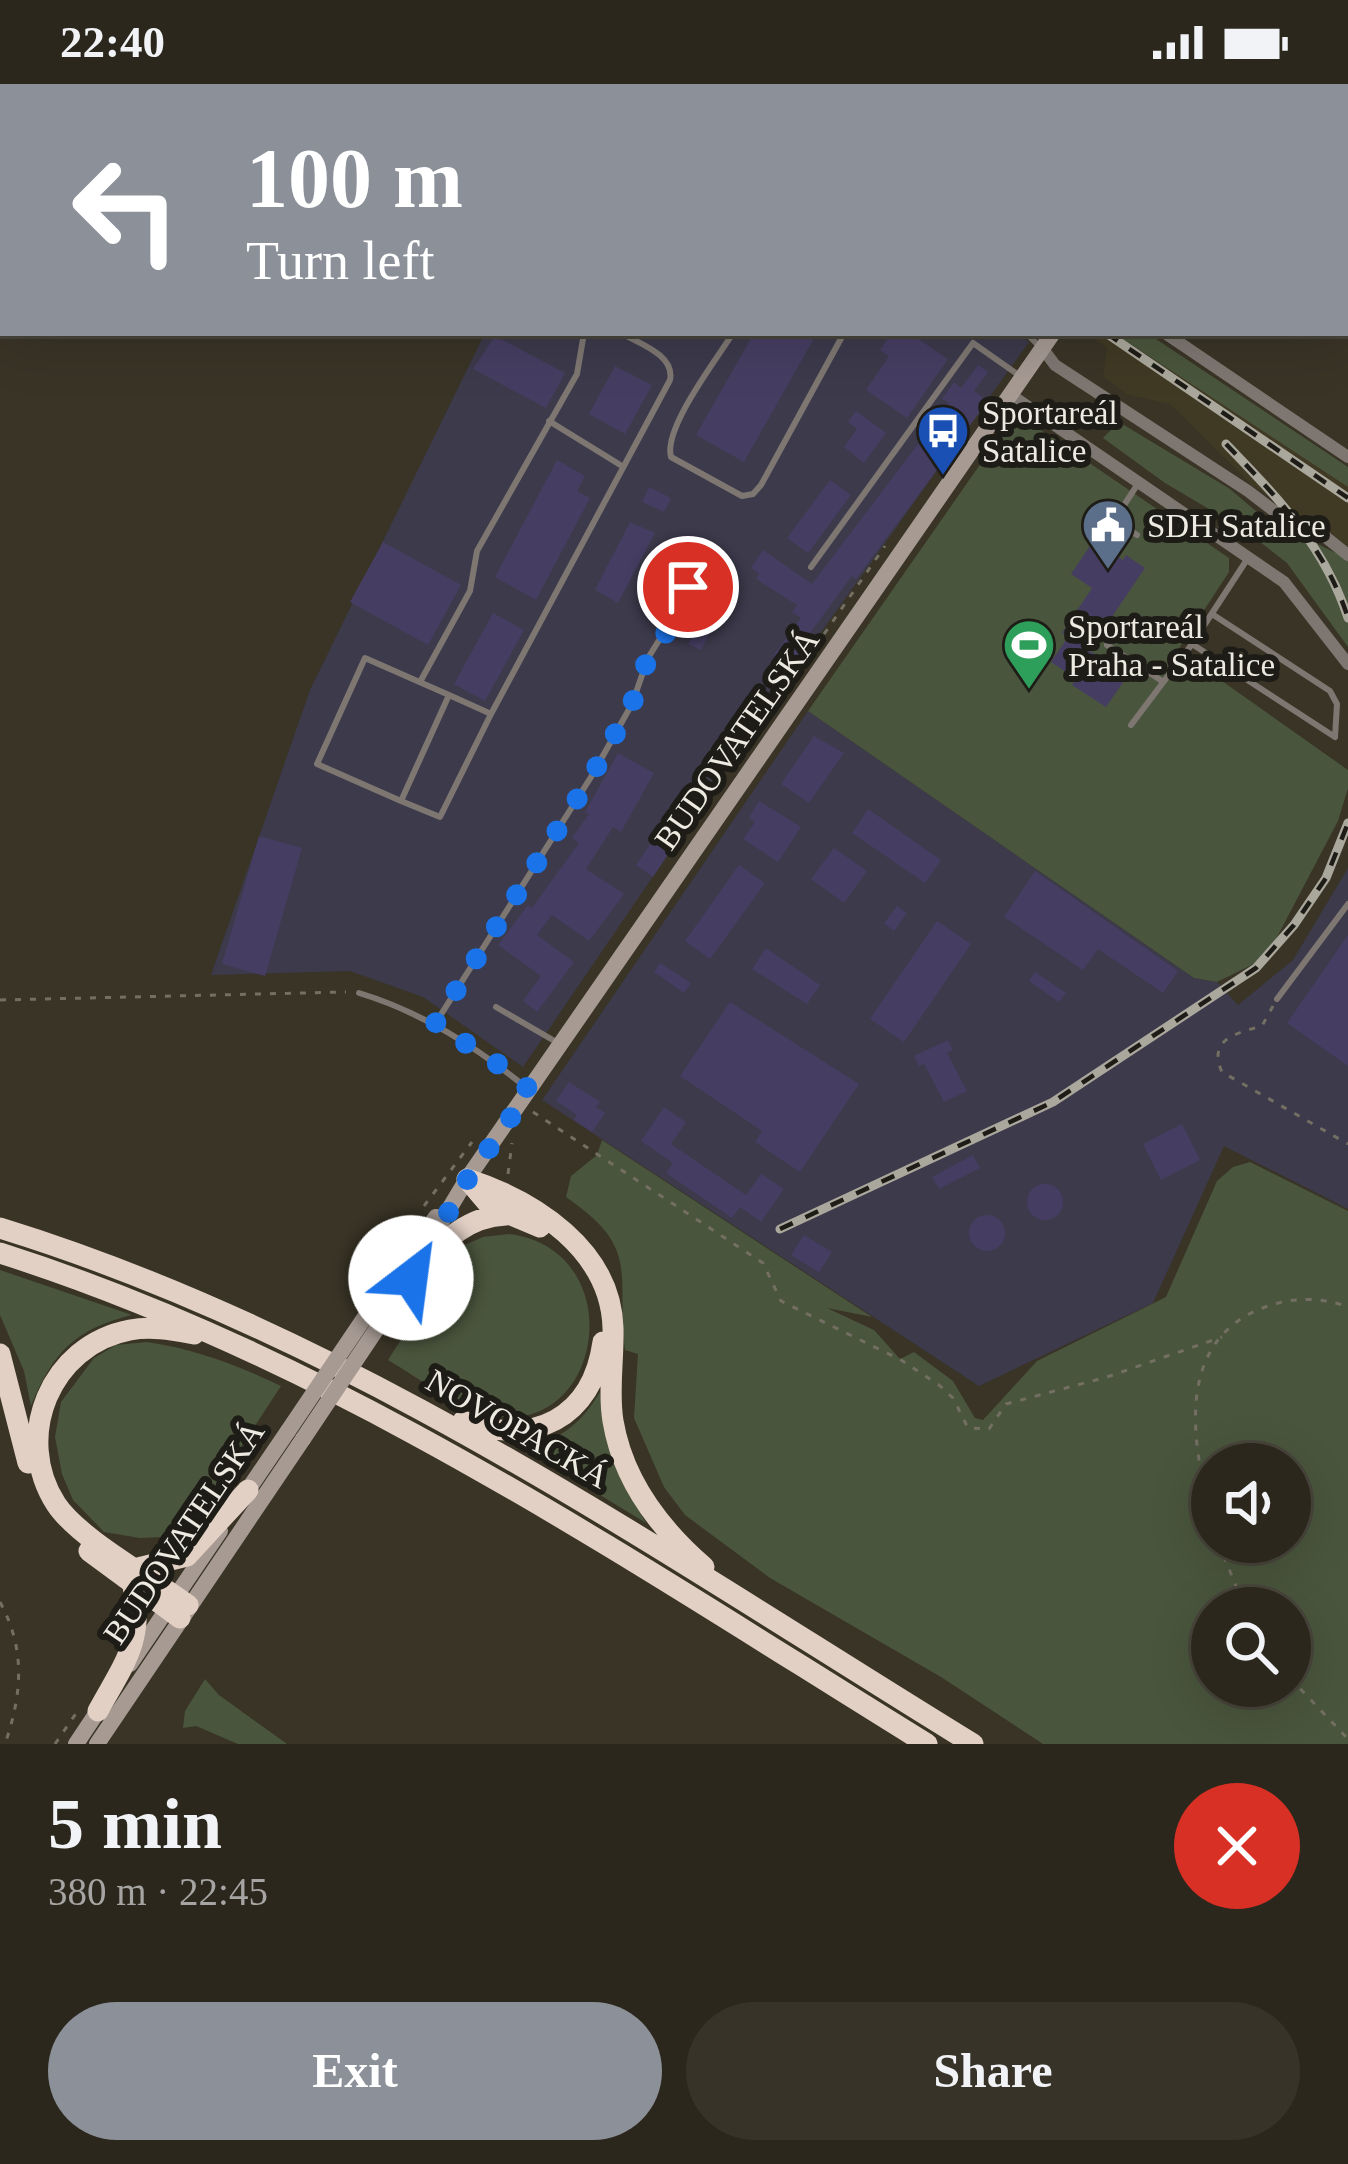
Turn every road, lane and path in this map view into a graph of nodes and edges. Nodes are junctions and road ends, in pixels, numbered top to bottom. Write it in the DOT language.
graph roads {
  1 [pos="583,336"];
  2 [pos="627,336"];
  3 [pos="731,336"];
  4 [pos="842,336"];
  5 [pos="1170,336"];
  6 [pos="1048,341"];
  7 [pos="1023,378"];
  8 [pos="1011,394"];
  9 [pos="549,421"];
  10 [pos="1348,457"];
  11 [pos="623,467"];
  12 [pos="1139,482"];
  13 [pos="1114,520"];
  14 [pos="1137,535"];
  15 [pos="1099,544"];
  16 [pos="1250,555"];
  17 [pos="1348,555"];
  18 [pos="696,562"];
  19 [pos="811,567"];
  20 [pos="1213,614"];
  21 [pos="1192,644"];
  22 [pos="1107,645"];
  23 [pos="1348,664"];
  24 [pos="1162,681"];
  25 [pos="420,682"];
  26 [pos="448,695"];
  27 [pos="491,714"];
  28 [pos="1131,725"];
  29 [pos="401,801"];
  30 [pos="1348,904"];
  31 [pos="359,993"];
  32 [pos="1277,999"];
  33 [pos="0,1000"];
  34 [pos="496,1007"];
  35 [pos="435,1024"];
  36 [pos="561,1045"];
  37 [pos="530,1090"];
  38 [pos="523,1124"];
  39 [pos="515,1136"];
  40 [pos="471,1143"];
  41 [pos="1348,1144"];
  42 [pos="467,1180"];
  43 [pos="511,1181"];
  44 [pos="419,1214"];
  45 [pos="507,1215"];
  46 [pos="0,1228"];
  47 [pos="0,1253"];
  48 [pos="411,1278"];
  49 [pos="1348,1307"];
  50 [pos="375,1318"];
  51 [pos="1222,1337"];
  52 [pos="242,1345"];
  53 [pos="0,1354"];
  54 [pos="409,1401"];
  55 [pos="295,1435"];
  56 [pos="1196,1443"];
  57 [pos="248,1490"];
  58 [pos="135,1577"];
  59 [pos="0,1602"];
  60 [pos="749,1606"];
  61 [pos="178,1607"];
  62 [pos="1311,1700"];
  63 [pos="89,1709"];
  64 [pos="1348,1739"];
  65 [pos="4,1744"];
  66 [pos="55,1744"];
  67 [pos="76,1744"];
  68 [pos="97,1744"];
  69 [pos="927,1744"];
  70 [pos="973,1744"];
  1 -- 9 [label="lane"];
  2 -- 11 [label="lane"];
  3 -- 4 [label="lane"];
  5 -- 10 [label="street"];
  6 -- 7 [label="street, BUDOVATELSKÁ"];
  6 -- 17 [label="street"];
  7 -- 8 [label="street, BUDOVATELSKÁ"];
  7 -- 19 [label="lane"];
  8 -- 12 [label="street"];
  8 -- 36 [label="street, BUDOVATELSKÁ"];
  9 -- 11 [label="lane"];
  9 -- 25 [label="lane"];
  11 -- 27 [label="lane"];
  12 -- 13 [label="lane"];
  12 -- 16 [label="street"];
  13 -- 14 [label="lane"];
  13 -- 15 [label="lane"];
  16 -- 20 [label="lane"];
  16 -- 23 [label="street"];
  18 -- 35 [label="lane"];
  20 -- 21 [label="lane"];
  20 -- 21 [label="lane"];
  21 -- 24 [label="lane"];
  22 -- 24 [label="lane"];
  24 -- 28 [label="lane"];
  25 -- 26 [label="lane"];
  25 -- 29 [label="lane"];
  26 -- 27 [label="lane"];
  26 -- 29 [label="lane"];
  27 -- 29 [label="lane"];
  30 -- 32 [label="lane"];
  31 -- 33 [label="path"];
  31 -- 35 [label="lane"];
  32 -- 41 [label="path"];
  34 -- 36 [label="lane"];
  35 -- 37 [label="lane"];
  36 -- 37 [label="street, BUDOVATELSKÁ"];
  37 -- 42 [label="street, BUDOVATELSKÁ"];
  38 -- 51 [label="path"];
  39 -- 43 [label="path"];
  40 -- 44 [label="path"];
  42 -- 45 [label="highway"];
  42 -- 48 [label="street, BUDOVATELSKÁ"];
  42 -- 50 [label="street, BUDOVATELSKÁ"];
  42 -- 60 [label="highway"];
  45 -- 48 [label="highway"];
  45 -- 54 [label="highway"];
  46 -- 54 [label="highway, NOVOPACKÁ"];
  47 -- 52 [label="highway, NOVOPACKÁ"];
  48 -- 50 [label="street, BUDOVATELSKÁ"];
  49 -- 51 [label="path"];
  50 -- 55 [label="street, BUDOVATELSKÁ, bridge"];
  51 -- 56 [label="path"];
  52 -- 58 [label="highway"];
  52 -- 69 [label="highway, NOVOPACKÁ"];
  53 -- 58 [label="highway"];
  54 -- 60 [label="highway, NOVOPACKÁ"];
  55 -- 57 [label="street, BUDOVATELSKÁ"];
  55 -- 61 [label="street, BUDOVATELSKÁ"];
  57 -- 58 [label="highway"];
  57 -- 61 [label="street, BUDOVATELSKÁ"];
  58 -- 61 [label="highway"];
  58 -- 63 [label="highway"];
  59 -- 65 [label="path"];
  60 -- 70 [label="highway, NOVOPACKÁ"];
  61 -- 63 [label="street, BUDOVATELSKÁ"];
  61 -- 68 [label="street, BUDOVATELSKÁ"];
  62 -- 64 [label="path"];
  63 -- 66 [label="path"];
  63 -- 67 [label="street, BUDOVATELSKÁ"];
}
